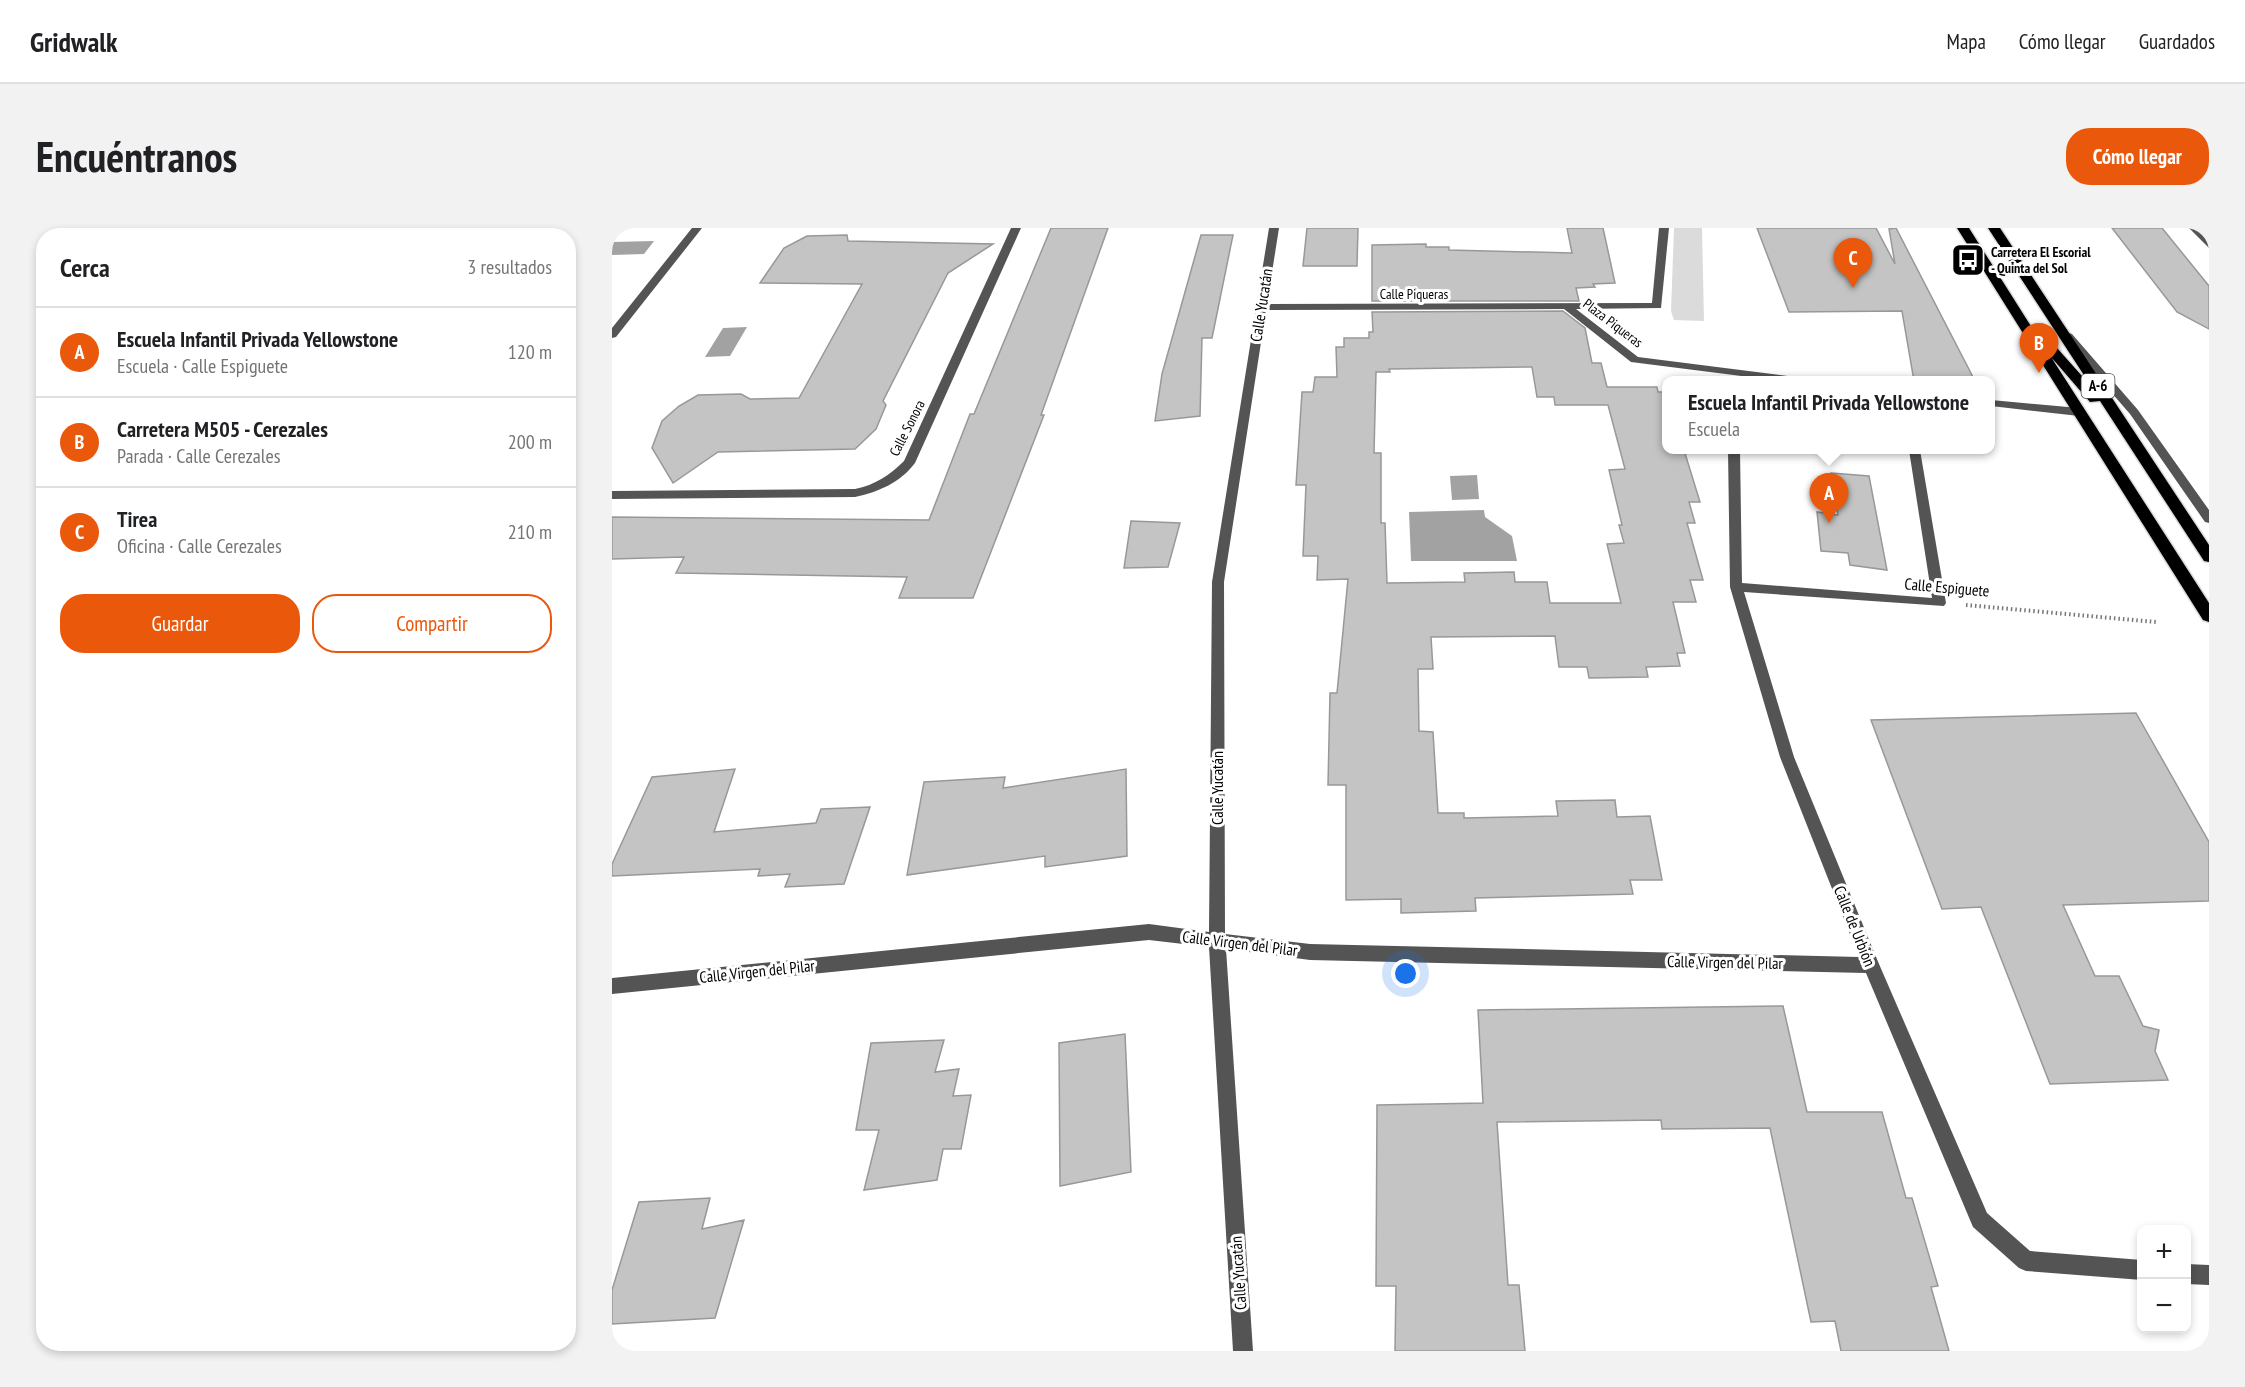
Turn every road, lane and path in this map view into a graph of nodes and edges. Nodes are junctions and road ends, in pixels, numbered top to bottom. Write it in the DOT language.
graph roads {
  1 [pos="697,228"];
  2 [pos="1016,228"];
  3 [pos="1274,228"];
  4 [pos="1664,228"];
  5 [pos="1963,228"];
  6 [pos="1994,228"];
  7 [pos="2194,228"];
  8 [pos="2209,245"];
  9 [pos="2009,300"];
  10 [pos="1567,307"];
  11 [pos="1261,308"];
  12 [pos="2062,329"];
  13 [pos="612,335"];
  14 [pos="1727,376"];
  15 [pos="1995,403"];
  16 [pos="2079,412"];
  17 [pos="2133,444"];
  18 [pos="1734,454"];
  19 [pos="1916,454"];
  20 [pos="612,495"];
  21 [pos="2209,519"];
  22 [pos="2209,557"];
  23 [pos="1736,587"];
  24 [pos="1939,603"];
  25 [pos="2209,616"];
  26 [pos="2156,622"];
  27 [pos="1217,940"];
  28 [pos="1871,965"];
  29 [pos="612,986"];
  30 [pos="2137,1270"];
  31 [pos="2191,1274"];
  32 [pos="2209,1275"];
  33 [pos="1243,1351"];
  1 -- 13 [label="street"];
  2 -- 20 [label="street, Calle Sonora"];
  3 -- 11 [label="street, Calle Yucatán"];
  4 -- 10 [label="street, Plaza Piqueras"];
  5 -- 9 [label="highway"];
  6 -- 12 [label="highway, A-6"];
  7 -- 8 [label="street"];
  9 -- 16 [label="highway"];
  9 -- 17 [label="highway, A-6"];
  10 -- 11 [label="street, Calle Piqueras"];
  10 -- 14 [label="street, Plaza Piqueras"];
  11 -- 27 [label="street, Calle Yucatán"];
  12 -- 17 [label="highway, A-6"];
  12 -- 21 [label="street"];
  15 -- 16 [label="street"];
  16 -- 25 [label="highway"];
  17 -- 22 [label="highway"];
  18 -- 23 [label="street, Calle de Urbión"];
  19 -- 24 [label="street"];
  23 -- 24 [label="street, Calle Espiguete"];
  23 -- 28 [label="street, Calle de Urbión"];
  24 -- 26 [label="path, Calle Espiguete"];
  27 -- 28 [label="street, Calle Virgen del Pilar"];
  27 -- 29 [label="street, Calle Virgen del Pilar"];
  27 -- 33 [label="street, Calle Yucatán"];
  28 -- 30 [label="street, Calle de Urbión"];
  31 -- 32 [label="street"];
}
